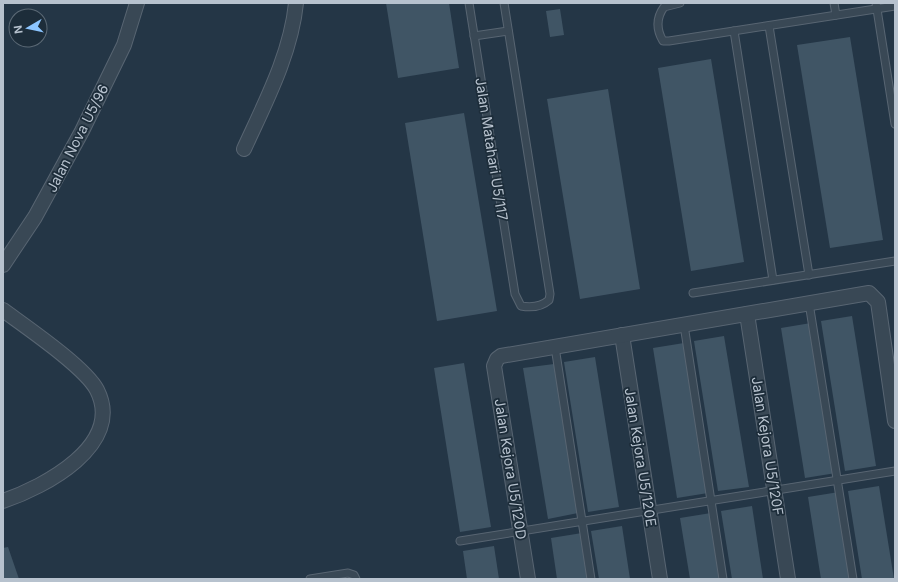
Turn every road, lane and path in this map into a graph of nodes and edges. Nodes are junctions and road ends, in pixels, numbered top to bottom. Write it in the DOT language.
graph roads {
  1 [pos="137,3"];
  2 [pos="296,3"];
  3 [pos="468,3"];
  4 [pos="504,3"];
  5 [pos="680,3"];
  6 [pos="834,3"];
  7 [pos="876,6"];
  8 [pos="895,6"];
  9 [pos="836,15"];
  10 [pos="770,26"];
  11 [pos="508,31"];
  12 [pos="734,31"];
  13 [pos="474,36"];
  14 [pos="895,124"];
  15 [pos="244,149"];
  16 [pos="895,261"];
  17 [pos="3,265"];
  18 [pos="809,275"];
  19 [pos="773,280"];
  20 [pos="693,293"];
  21 [pos="809,303"];
  22 [pos="3,310"];
  23 [pos="747,314"];
  24 [pos="684,324"];
  25 [pos="622,335"];
  26 [pos="555,347"];
  27 [pos="892,374"];
  28 [pos="895,421"];
  29 [pos="895,471"];
  30 [pos="837,480"];
  31 [pos="774,490"];
  32 [pos="3,501"];
  33 [pos="711,501"];
  34 [pos="650,510"];
  35 [pos="582,521"];
  36 [pos="520,531"];
  37 [pos="460,541"];
  38 [pos="310,579"];
  39 [pos="356,579"];
  40 [pos="528,579"];
  41 [pos="591,579"];
  42 [pos="660,579"];
  43 [pos="723,579"];
  44 [pos="788,579"];
  45 [pos="853,579"];
  1 -- 17 [label="street, Jalan Nova U5/96"];
  2 -- 15 [label="street"];
  3 -- 13 [label="lane, Jalan Matahari U5/117"];
  4 -- 11 [label="lane"];
  5 -- 12 [label="lane"];
  6 -- 9 [label="lane"];
  7 -- 8 [label="lane"];
  7 -- 9 [label="lane"];
  7 -- 14 [label="lane"];
  9 -- 10 [label="lane"];
  10 -- 12 [label="lane"];
  10 -- 18 [label="lane"];
  11 -- 13 [label="lane"];
  11 -- 13 [label="lane, Jalan Matahari U5/117"];
  12 -- 19 [label="lane"];
  16 -- 18 [label="lane"];
  18 -- 19 [label="lane"];
  19 -- 20 [label="lane"];
  21 -- 23 [label="street"];
  21 -- 27 [label="street"];
  21 -- 30 [label="lane"];
  22 -- 32 [label="street"];
  23 -- 24 [label="street"];
  23 -- 31 [label="street, Jalan Kejora U5/120F"];
  24 -- 25 [label="street"];
  24 -- 33 [label="lane"];
  25 -- 26 [label="street"];
  25 -- 34 [label="street, Jalan Kejora U5/120E"];
  26 -- 35 [label="lane"];
  26 -- 36 [label="street, Jalan Kejora U5/120D"];
  27 -- 28 [label="street"];
  29 -- 30 [label="lane"];
  30 -- 31 [label="lane"];
  30 -- 45 [label="lane"];
  31 -- 33 [label="lane"];
  31 -- 44 [label="street, Jalan Kejora U5/120F"];
  33 -- 34 [label="lane"];
  33 -- 43 [label="lane"];
  34 -- 35 [label="lane"];
  34 -- 42 [label="street, Jalan Kejora U5/120E"];
  35 -- 36 [label="lane"];
  35 -- 41 [label="lane"];
  36 -- 37 [label="lane"];
  36 -- 40 [label="street, Jalan Kejora U5/120D"];
  38 -- 39 [label="lane"];
}
